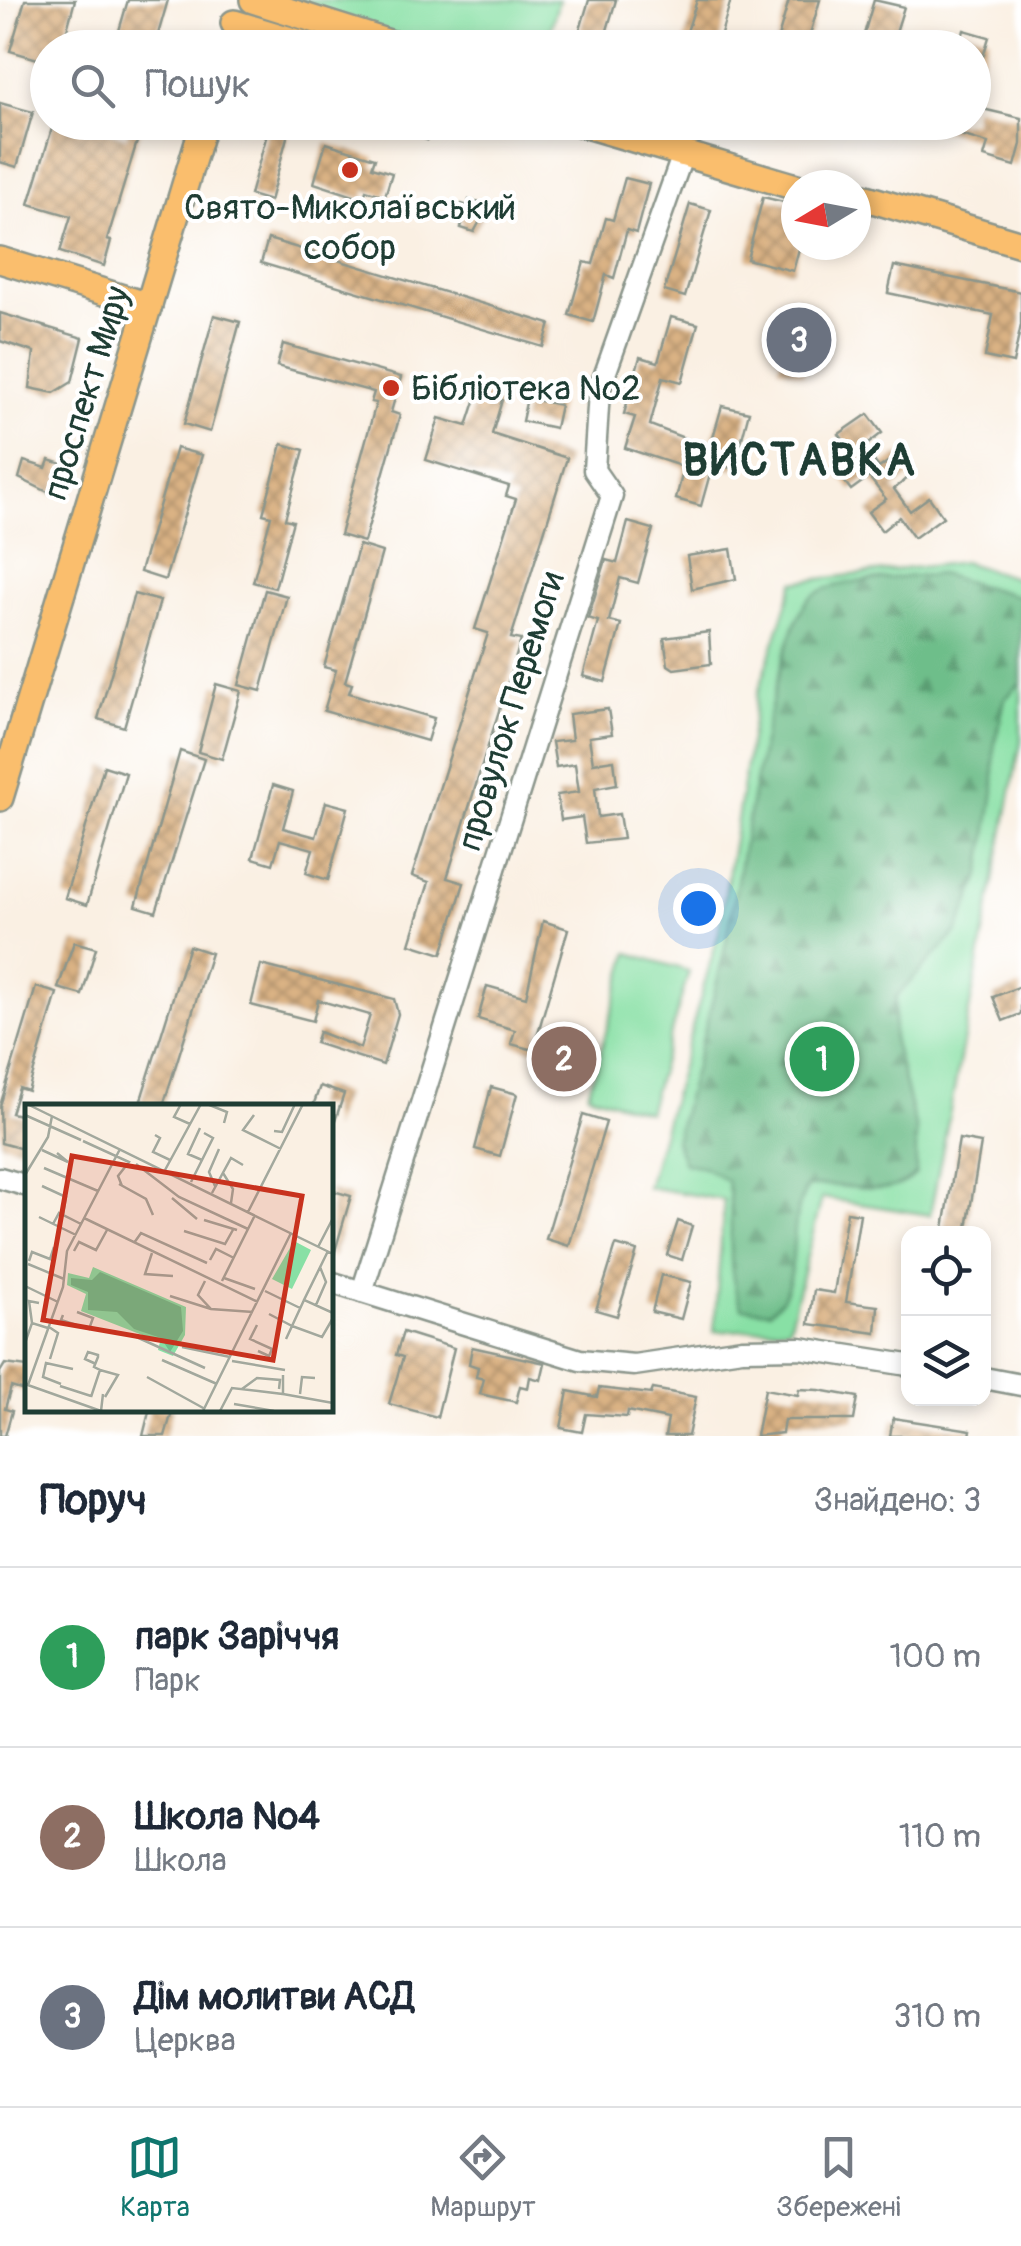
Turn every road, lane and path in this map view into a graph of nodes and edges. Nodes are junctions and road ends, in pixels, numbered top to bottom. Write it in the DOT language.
graph roads {
  1 [pos="252,0"];
  2 [pos="348,30"];
  3 [pos="199,140"];
  4 [pos="636,140"];
  5 [pos="671,140"];
  6 [pos="682,154"];
  7 [pos="781,173"];
  8 [pos="781,183"];
  9 [pos="871,199"];
  10 [pos="871,208"];
  11 [pos="1021,244"];
  12 [pos="1021,253"];
  13 [pos="0,260"];
  14 [pos="148,306"];
  15 [pos="0,798"];
  16 [pos="0,1178"];
  17 [pos="25,1185"];
  18 [pos="332,1283"];
  19 [pos="362,1292"];
  20 [pos="901,1364"];
  21 [pos="991,1379"];
  22 [pos="1021,1385"];
  1 -- 2 [label="main road"];
  3 -- 14 [label="main road, проспект Миру"];
  4 -- 6 [label="main road"];
  5 -- 7 [label="main road"];
  6 -- 8 [label="main road"];
  6 -- 19 [label="street, провулок Перемоги"];
  9 -- 11 [label="main road"];
  10 -- 12 [label="main road"];
  13 -- 14 [label="main road"];
  14 -- 15 [label="main road, проспект Миру"];
  16 -- 17 [label="street"];
  18 -- 19 [label="street"];
  19 -- 20 [label="street"];
  21 -- 22 [label="street"];
}
